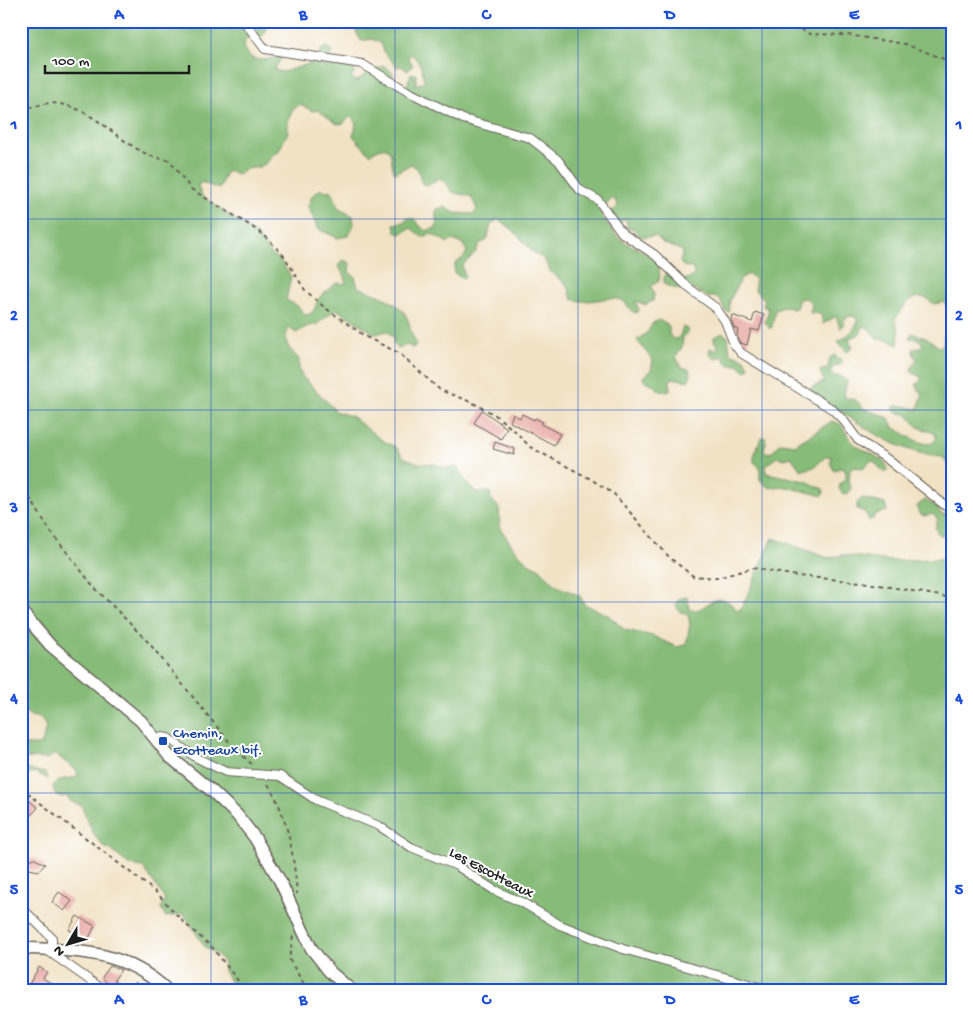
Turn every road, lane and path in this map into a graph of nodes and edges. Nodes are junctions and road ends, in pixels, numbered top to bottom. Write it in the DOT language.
graph roads {
  1 [pos="244,21"];
  2 [pos="786,21"];
  3 [pos="952,64"];
  4 [pos="21,109"];
  5 [pos="21,484"];
  6 [pos="952,511"];
  7 [pos="952,598"];
  8 [pos="21,611"];
  9 [pos="156,740"];
  10 [pos="262,774"];
  11 [pos="21,788"];
  12 [pos="298,901"];
  13 [pos="21,907"];
  14 [pos="299,925"];
  15 [pos="21,948"];
  16 [pos="50,949"];
  17 [pos="137,982"];
  18 [pos="105,991"];
  19 [pos="128,991"];
  20 [pos="168,991"];
  21 [pos="246,991"];
  22 [pos="308,991"];
  23 [pos="352,991"];
  24 [pos="774,991"];
  1 -- 6 [label="street"];
  2 -- 3 [label="path"];
  4 -- 7 [label="path"];
  5 -- 10 [label="path"];
  8 -- 9 [label="street"];
  9 -- 10 [label="street, Les Escotteaux"];
  9 -- 14 [label="street"];
  10 -- 12 [label="path"];
  10 -- 24 [label="street, Les Escotteaux"];
  11 -- 21 [label="path"];
  13 -- 16 [label="street"];
  14 -- 22 [label="path"];
  14 -- 23 [label="street"];
  15 -- 16 [label="street"];
  16 -- 18 [label="street"];
  16 -- 20 [label="street"];
  17 -- 19 [label="path"];
}
